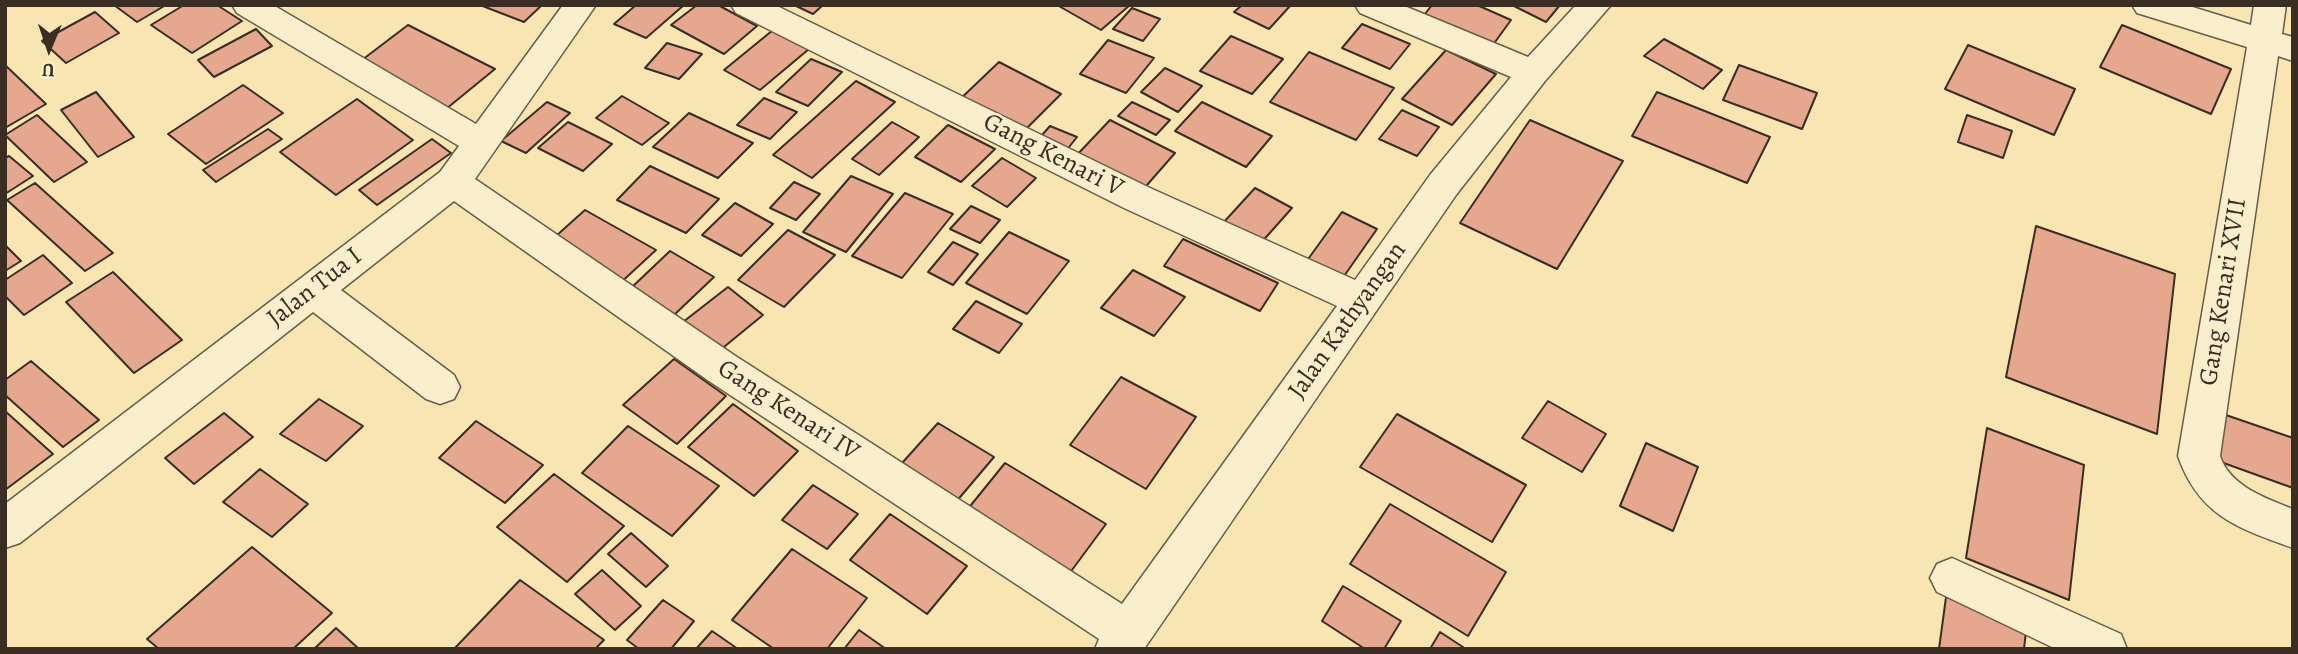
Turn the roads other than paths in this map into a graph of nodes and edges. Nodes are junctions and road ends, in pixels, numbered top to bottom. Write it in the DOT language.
graph roads {
  1 [pos="248,5"];
  2 [pos="580,5"];
  3 [pos="747,5"];
  4 [pos="1371,5"];
  5 [pos="1595,5"];
  6 [pos="2148,5"];
  7 [pos="2276,32"];
  8 [pos="1533,73"];
  9 [pos="483,144"];
  10 [pos="453,182"];
  11 [pos="313,290"];
  12 [pos="1362,300"];
  13 [pos="440,387"];
  14 [pos="5,529"];
  15 [pos="2293,529"];
  16 [pos="1952,578"];
  17 [pos="1123,641"];
  18 [pos="2105,649"];
  1 -- 9 [label="street"];
  2 -- 9 [label="street, Jalan Tua I"];
  3 -- 12 [label="street, Gang Kenari V"];
  4 -- 8 [label="street"];
  5 -- 8 [label="street, Jalan Kathyangan"];
  6 -- 7 [label="street"];
  7 -- 15 [label="street, Gang Kenari XVII"];
  8 -- 12 [label="street, Jalan Kathyangan"];
  9 -- 10 [label="street, Jalan Tua I"];
  10 -- 11 [label="street, Jalan Tua I"];
  10 -- 17 [label="street, Gang Kenari IV"];
  11 -- 13 [label="street"];
  11 -- 14 [label="street, Jalan Tua I"];
  12 -- 17 [label="street, Jalan Kathyangan"];
  16 -- 18 [label="street"];
}
